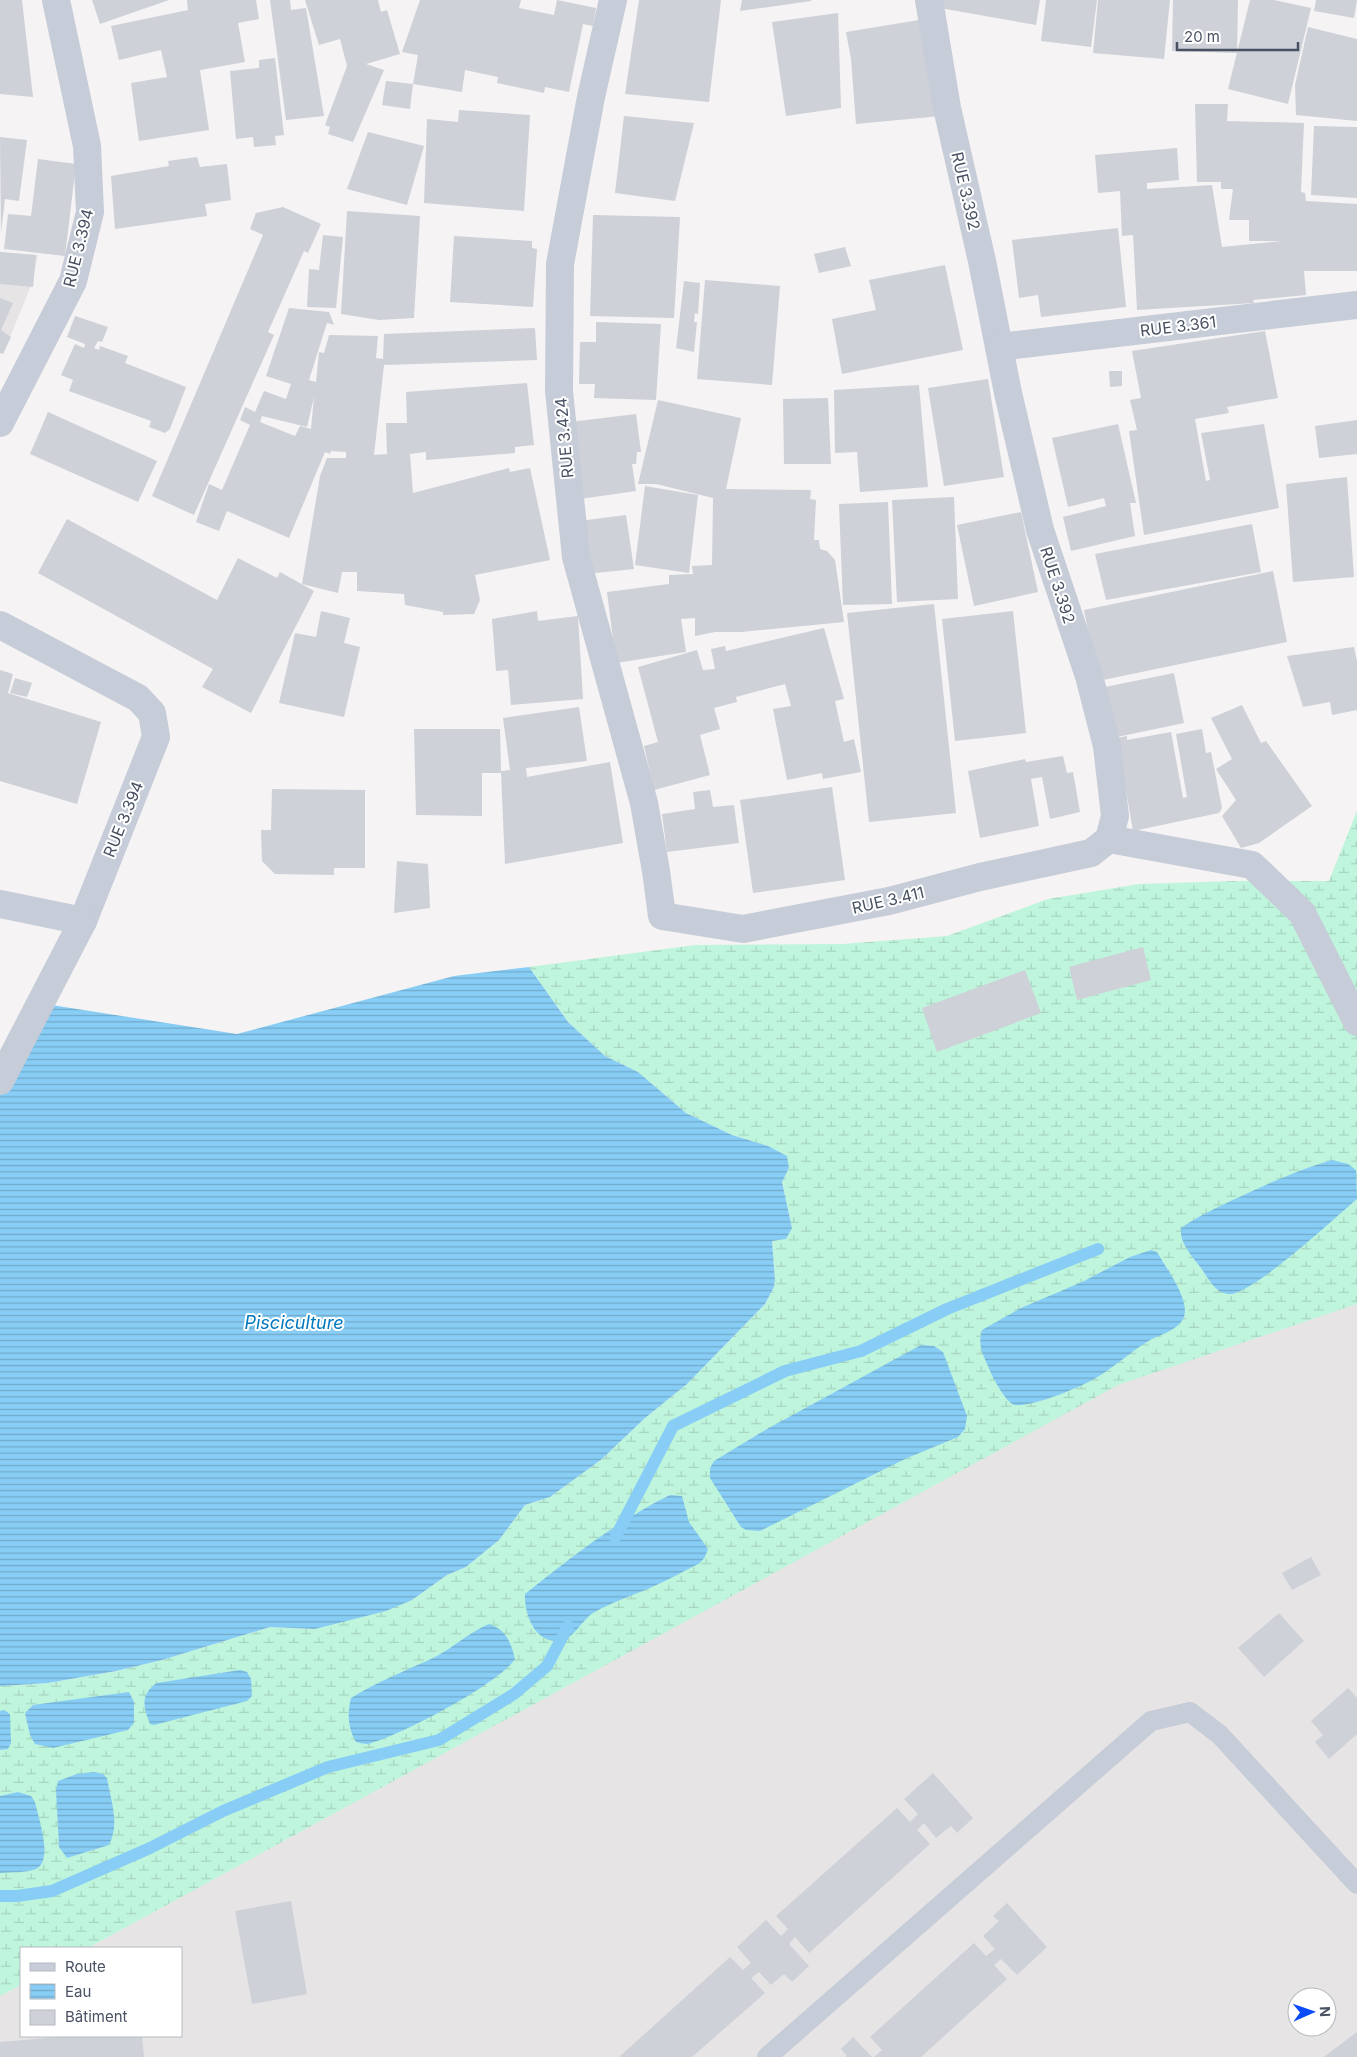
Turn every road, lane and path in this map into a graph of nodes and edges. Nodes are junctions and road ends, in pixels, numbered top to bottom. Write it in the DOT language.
graph roads {
  1 [pos="56,0"];
  2 [pos="614,0"];
  3 [pos="929,0"];
  4 [pos="1357,304"];
  5 [pos="999,347"];
  6 [pos="0,423"];
  7 [pos="0,625"];
  8 [pos="1109,839"];
  9 [pos="0,904"];
  10 [pos="662,916"];
  11 [pos="83,921"];
  12 [pos="1357,1022"];
  13 [pos="0,1081"];
  14 [pos="1357,1884"];
  15 [pos="767,2057"];
  1 -- 6 [label="street, RUE 3.394"];
  2 -- 10 [label="street, RUE 3.424"];
  3 -- 5 [label="street, RUE 3.392"];
  4 -- 5 [label="street, RUE 3.361"];
  5 -- 8 [label="street, RUE 3.392"];
  7 -- 11 [label="street, RUE 3.394"];
  8 -- 10 [label="street, RUE 3.411"];
  8 -- 12 [label="street"];
  9 -- 11 [label="street"];
  11 -- 13 [label="street, RUE 3.394"];
  14 -- 15 [label="lane"];
}
